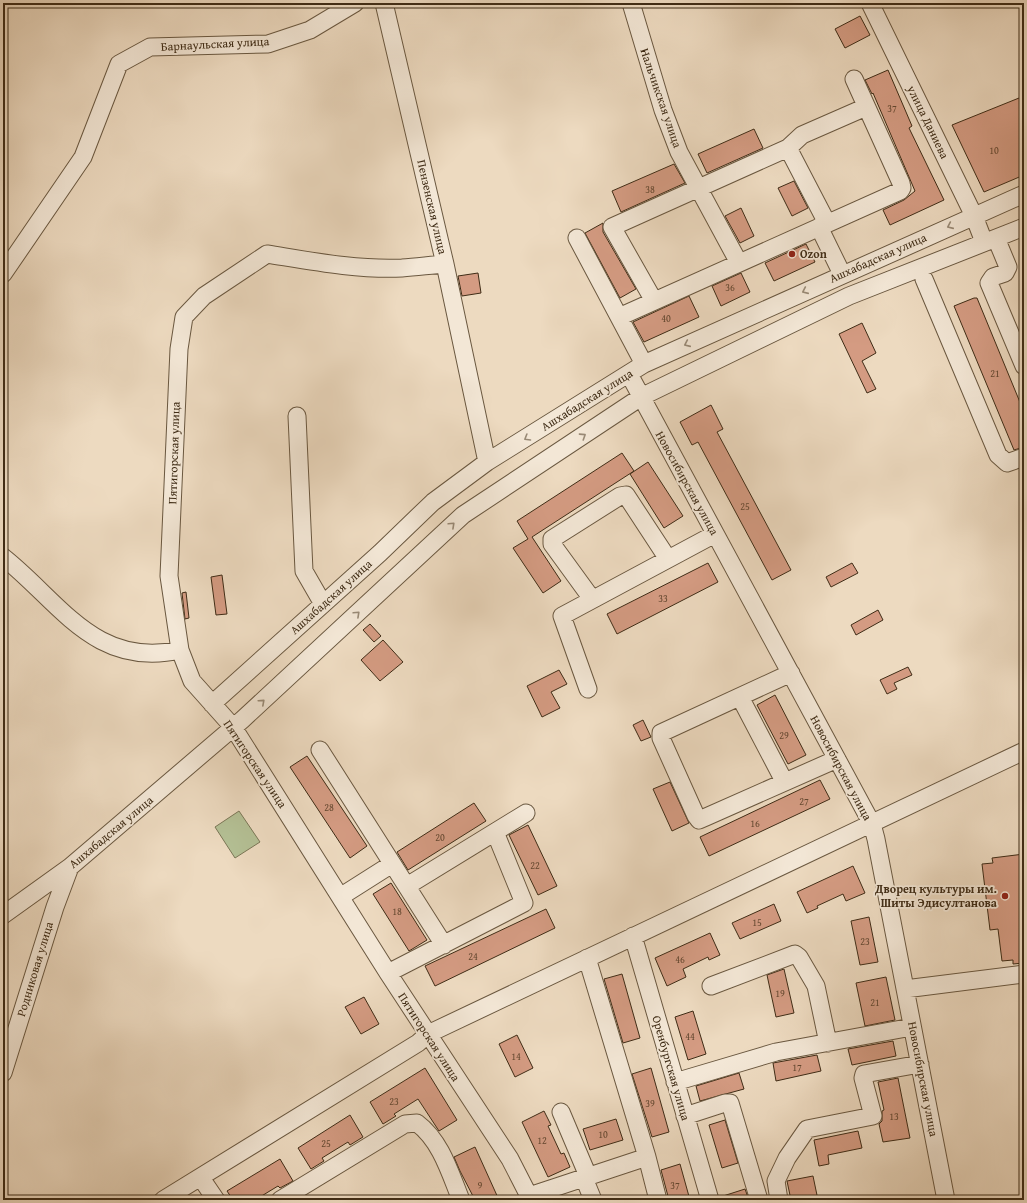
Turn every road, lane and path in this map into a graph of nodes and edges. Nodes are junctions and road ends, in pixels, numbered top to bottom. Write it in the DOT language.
graph roads {
  1 [pos="355,3"];
  2 [pos="384,3"];
  3 [pos="631,3"];
  4 [pos="870,3"];
  5 [pos="854,79"];
  6 [pos="866,107"];
  7 [pos="788,148"];
  8 [pos="700,188"];
  9 [pos="1024,194"];
  10 [pos="974,216"];
  11 [pos="823,225"];
  12 [pos="1024,227"];
  13 [pos="577,238"];
  14 [pos="990,240"];
  15 [pos="739,263"];
  16 [pos="446,264"];
  17 [pos="3,274"];
  18 [pos="842,274"];
  19 [pos="924,279"];
  20 [pos="654,301"];
  21 [pos="619,317"];
  22 [pos="644,364"];
  23 [pos="1024,366"];
  24 [pos="629,374"];
  25 [pos="641,397"];
  26 [pos="297,416"];
  27 [pos="1024,457"];
  28 [pos="487,462"];
  29 [pos="715,534"];
  30 [pos="3,556"];
  31 [pos="668,559"];
  32 [pos="592,599"];
  33 [pos="323,604"];
  34 [pos="180,650"];
  35 [pos="791,673"];
  36 [pos="588,689"];
  37 [pos="740,697"];
  38 [pos="212,704"];
  39 [pos="232,728"];
  40 [pos="320,750"];
  41 [pos="1024,751"];
  42 [pos="837,759"];
  43 [pos="784,781"];
  44 [pos="526,813"];
  45 [pos="872,824"];
  46 [pos="495,832"];
  47 [pos="392,864"];
  48 [pos="70,867"];
  49 [pos="407,886"];
  50 [pos="340,897"];
  51 [pos="3,915"];
  52 [pos="633,936"];
  53 [pos="444,945"];
  54 [pos="587,958"];
  55 [pos="388,973"];
  56 [pos="1024,974"];
  57 [pos="711,986"];
  58 [pos="905,989"];
  59 [pos="912,1027"];
  60 [pos="428,1034"];
  61 [pos="828,1043"];
  62 [pos="920,1064"];
  63 [pos="3,1072"];
  64 [pos="675,1082"];
  65 [pos="561,1112"];
  66 [pos="685,1116"];
  67 [pos="646,1157"];
  68 [pos="586,1177"];
  69 [pos="202,1178"];
  70 [pos="302,1194"];
  71 [pos="530,1198"];
  72 [pos="164,1200"];
  73 [pos="216,1200"];
  74 [pos="280,1200"];
  75 [pos="461,1200"];
  76 [pos="593,1200"];
  77 [pos="658,1200"];
  78 [pos="710,1200"];
  79 [pos="759,1200"];
  80 [pos="779,1200"];
  81 [pos="946,1200"];
  1 -- 17 [label="street, Барнаульская улица"];
  2 -- 16 [label="street, Пензенская улица"];
  3 -- 8 [label="street, Нальчикская улица"];
  4 -- 10 [label="street, улица Даниева"];
  5 -- 6 [label="street"];
  6 -- 7 [label="street"];
  6 -- 11 [label="street"];
  7 -- 8 [label="street"];
  7 -- 11 [label="street"];
  8 -- 15 [label="street, Нальчикская улица"];
  8 -- 20 [label="street"];
  9 -- 10 [label="street, Ашхабадская улица"];
  10 -- 14 [label="street, улица Даниева"];
  10 -- 18 [label="street, Ашхабадская улица, one-way"];
  11 -- 15 [label="street"];
  11 -- 18 [label="street"];
  12 -- 14 [label="street, Ашхабадская улица"];
  13 -- 21 [label="street"];
  14 -- 23 [label="street, улица Даниева"];
  14 -- 25 [label="street, Ашхабадская улица"];
  15 -- 20 [label="street"];
  16 -- 28 [label="street, Пензенская улица"];
  16 -- 34 [label="street, Пятигорская улица"];
  18 -- 22 [label="street, Ашхабадская улица, one-way"];
  19 -- 27 [label="street"];
  20 -- 21 [label="street"];
  21 -- 22 [label="street"];
  22 -- 24 [label="street, Ашхабадская улица"];
  24 -- 25 [label="street, Новосибирская улица"];
  24 -- 28 [label="street, Ашхабадская улица, one-way"];
  25 -- 29 [label="street, Новосибирская улица"];
  39 -- 25 [label="street, Ашхабадская улица, one-way"];
  26 -- 33 [label="street"];
  28 -- 33 [label="street, Ашхабадская улица"];
  29 -- 31 [label="street"];
  29 -- 35 [label="street, Новосибирская улица"];
  30 -- 34 [label="street"];
  31 -- 32 [label="street"];
  31 -- 32 [label="street"];
  32 -- 36 [label="street"];
  33 -- 38 [label="street, Ашхабадская улица"];
  34 -- 38 [label="street, Пятигорская улица"];
  35 -- 37 [label="street"];
  35 -- 42 [label="street, Новосибирская улица"];
  37 -- 43 [label="street"];
  37 -- 43 [label="street"];
  38 -- 39 [label="street, Пятигорская улица"];
  39 -- 48 [label="street, Ашхабадская улица"];
  39 -- 50 [label="street, Пятигорская улица"];
  40 -- 47 [label="street"];
  41 -- 45 [label="street"];
  42 -- 43 [label="street"];
  42 -- 45 [label="street, Новосибирская улица"];
  44 -- 46 [label="street"];
  45 -- 52 [label="street"];
  45 -- 58 [label="street, Новосибирская улица"];
  46 -- 49 [label="street"];
  46 -- 53 [label="street"];
  47 -- 49 [label="street"];
  47 -- 50 [label="street"];
  48 -- 51 [label="street, Ашхабадская улица"];
  48 -- 63 [label="street, Родниковая улица"];
  49 -- 53 [label="street"];
  50 -- 55 [label="street, Пятигорская улица"];
  52 -- 54 [label="street"];
  52 -- 64 [label="street, Оренбургская улица"];
  53 -- 55 [label="street"];
  54 -- 60 [label="street"];
  54 -- 67 [label="street"];
  55 -- 60 [label="street, Пятигорская улица"];
  56 -- 58 [label="street"];
  57 -- 61 [label="street"];
  58 -- 59 [label="street, Новосибирская улица"];
  59 -- 61 [label="street"];
  59 -- 62 [label="street, Новосибирская улица"];
  60 -- 69 [label="street"];
  60 -- 71 [label="street, Пятигорская улица"];
  61 -- 64 [label="street"];
  62 -- 80 [label="street"];
  62 -- 81 [label="street, Новосибирская улица"];
  64 -- 66 [label="street, Оренбургская улица"];
  65 -- 68 [label="street"];
  66 -- 78 [label="street, Оренбургская улица"];
  66 -- 79 [label="street"];
  67 -- 68 [label="street"];
  67 -- 77 [label="street"];
  68 -- 71 [label="street"];
  68 -- 76 [label="street"];
  69 -- 72 [label="street"];
  69 -- 73 [label="street"];
  70 -- 74 [label="street"];
  70 -- 75 [label="street"];
}
